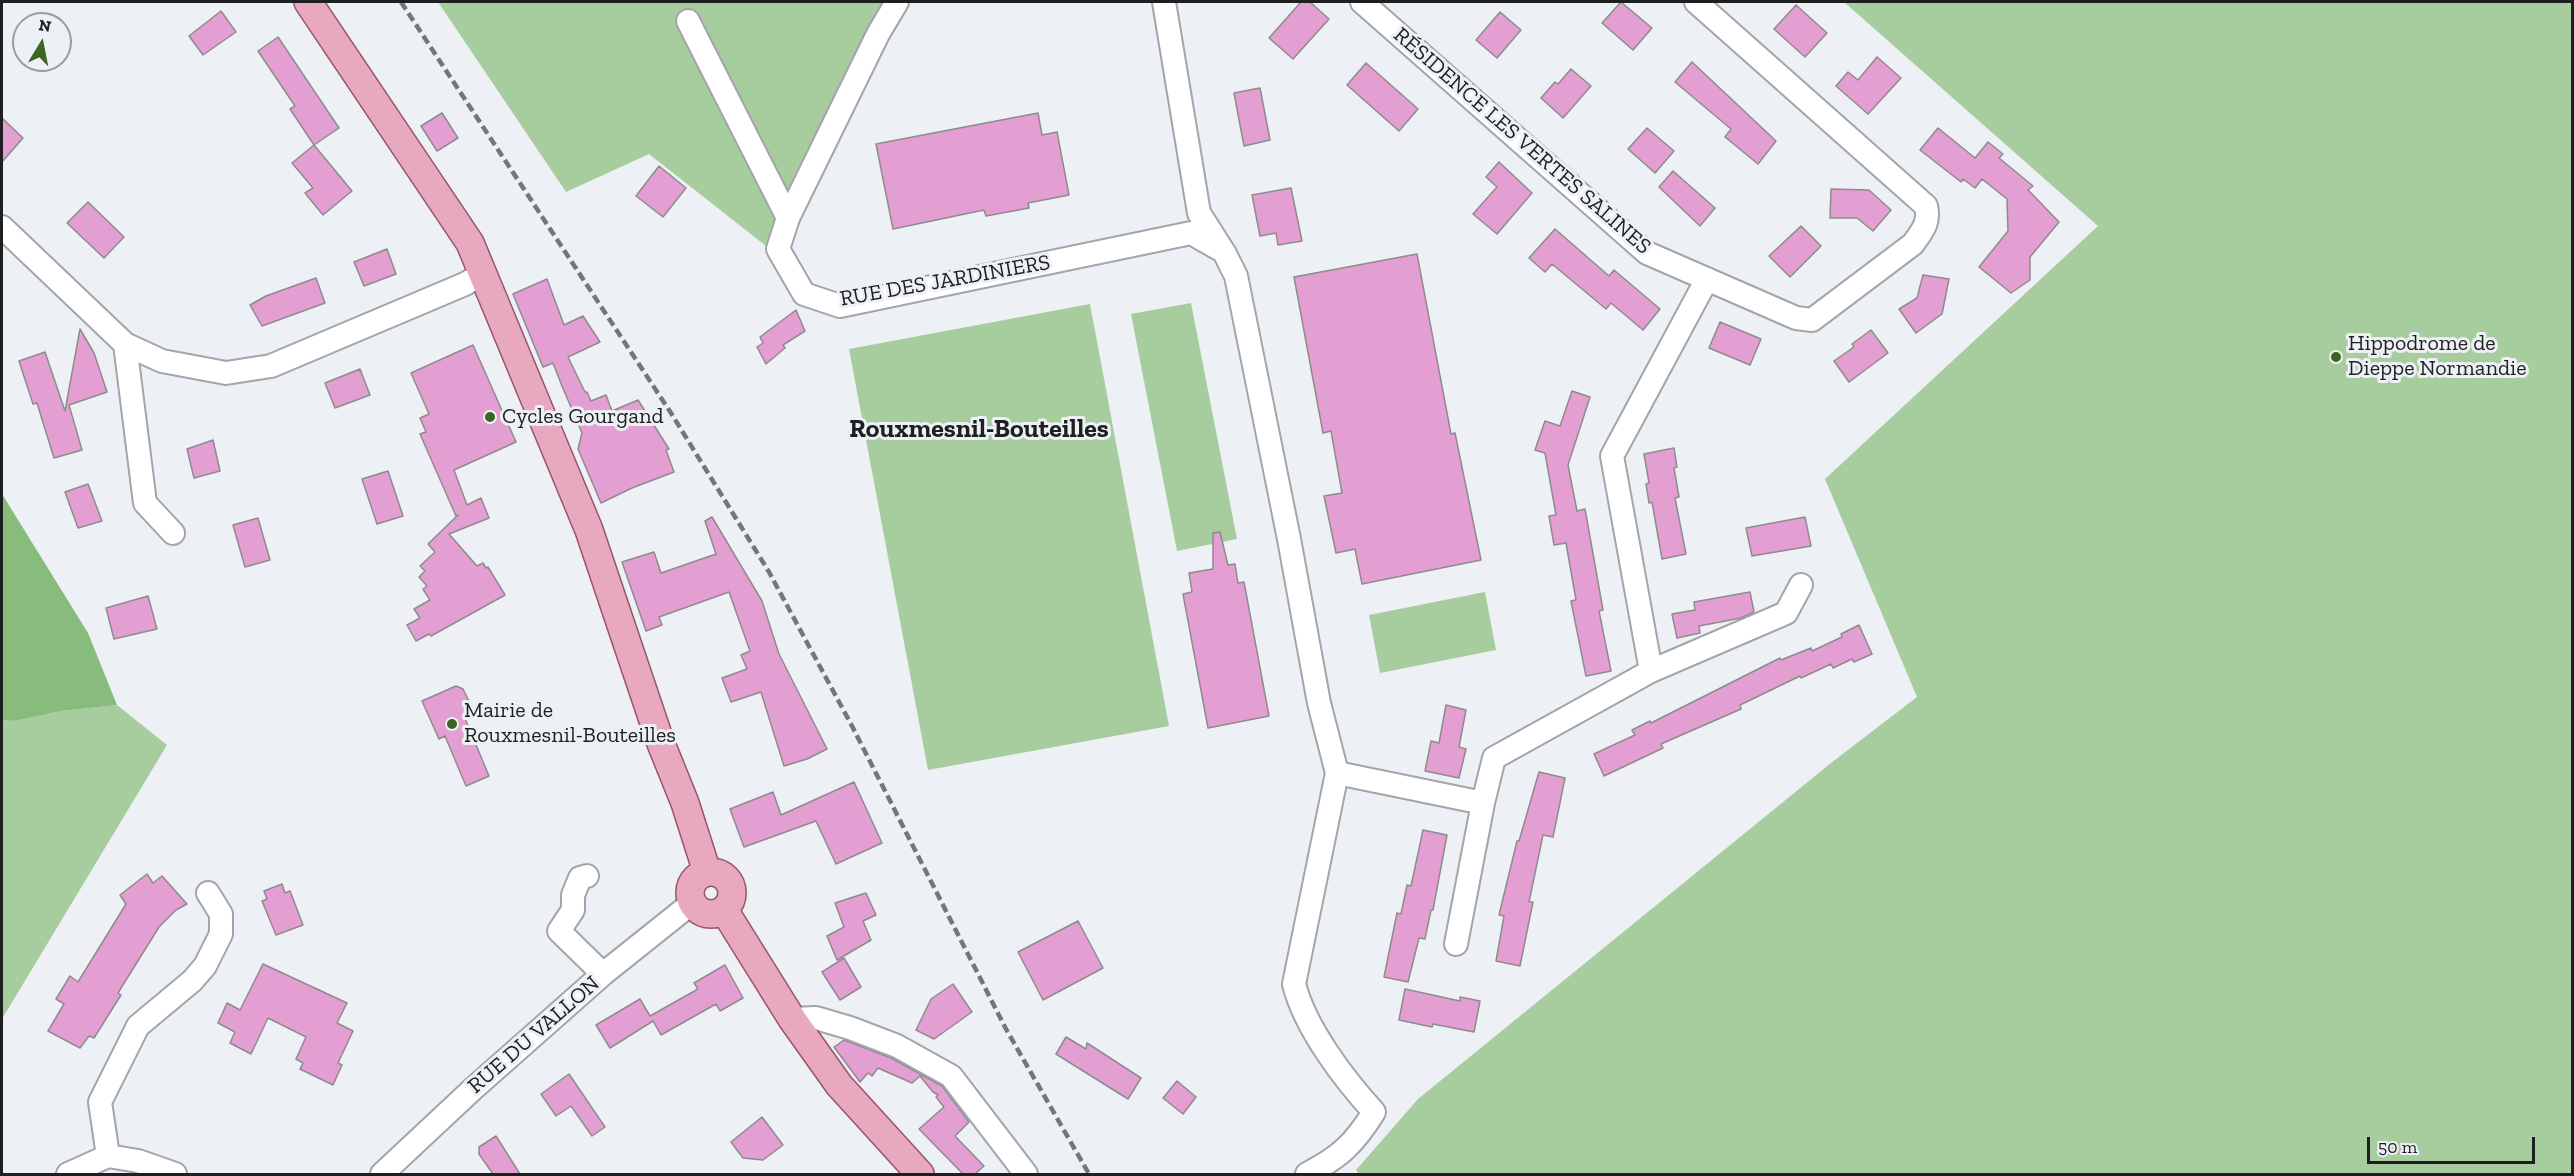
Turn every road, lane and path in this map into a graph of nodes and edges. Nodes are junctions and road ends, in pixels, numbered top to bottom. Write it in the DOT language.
graph roads {
  1 [pos="308,2"];
  2 [pos="897,2"];
  3 [pos="1164,2"];
  4 [pos="1362,2"];
  5 [pos="1696,2"];
  6 [pos="688,21"];
  7 [pos="788,218"];
  8 [pos="2,227"];
  9 [pos="1225,254"];
  10 [pos="482,274"];
  11 [pos="1707,279"];
  12 [pos="124,344"];
  13 [pos="173,533"];
  14 [pos="1801,585"];
  15 [pos="1651,671"];
  16 [pos="1336,773"];
  17 [pos="1483,803"];
  18 [pos="707,872"];
  19 [pos="587,876"];
  20 [pos="208,893"];
  21 [pos="692,903"];
  22 [pos="724,910"];
  23 [pos="1456,944"];
  24 [pos="603,974"];
  25 [pos="792,1019"];
  26 [pos="108,1156"];
  27 [pos="68,1174"];
  28 [pos="175,1174"];
  29 [pos="382,1174"];
  30 [pos="920,1174"];
  31 [pos="1026,1174"];
  32 [pos="1307,1174"];
  1 -- 10 [label="main road"];
  2 -- 7 [label="street, RUE DES JARDINIERS"];
  3 -- 9 [label="street"];
  4 -- 11 [label="street, RÉSIDENCE LES VERTES SALINES"];
  5 -- 11 [label="street, RÉSIDENCE LES VERTES SALINES"];
  6 -- 7 [label="street"];
  7 -- 9 [label="street, RUE DES JARDINIERS"];
  8 -- 12 [label="street"];
  9 -- 16 [label="street"];
  10 -- 12 [label="street"];
  10 -- 18 [label="main road"];
  11 -- 15 [label="street"];
  12 -- 13 [label="street"];
  14 -- 15 [label="street"];
  15 -- 17 [label="street"];
  16 -- 17 [label="street"];
  16 -- 32 [label="street"];
  17 -- 23 [label="street"];
  18 -- 21 [label="main road"];
  18 -- 22 [label="main road"];
  19 -- 24 [label="street"];
  20 -- 26 [label="street"];
  21 -- 22 [label="main road"];
  21 -- 24 [label="street, RUE DU VALLON"];
  22 -- 25 [label="main road"];
  24 -- 29 [label="street, RUE DU VALLON"];
  25 -- 30 [label="main road"];
  25 -- 31 [label="street"];
  26 -- 27 [label="street"];
  26 -- 28 [label="street"];
}
